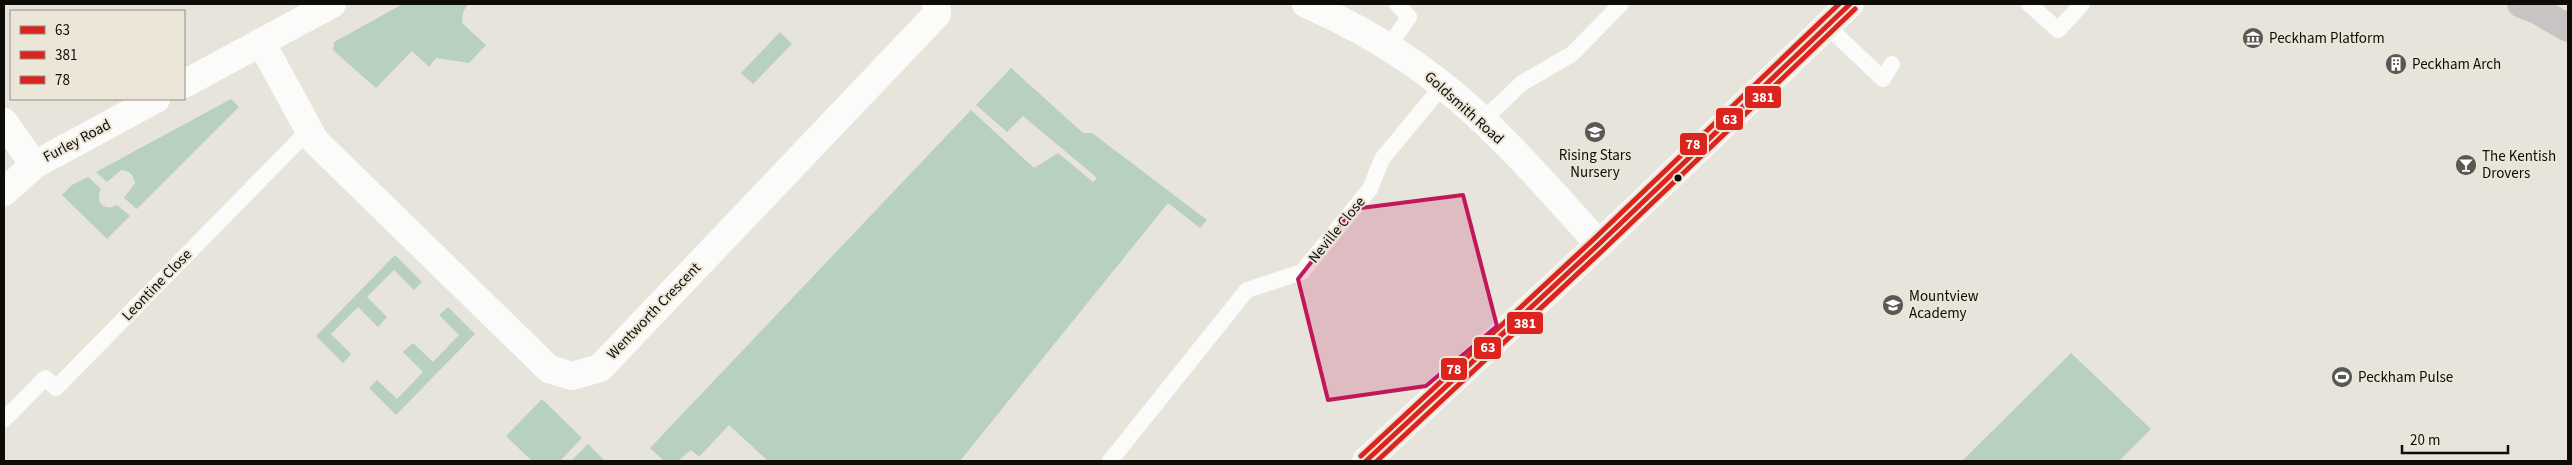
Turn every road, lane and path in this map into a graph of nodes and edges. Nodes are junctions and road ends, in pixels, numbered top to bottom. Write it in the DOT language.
graph roads {
  1 [pos="332,4"];
  2 [pos="936,4"];
  3 [pos="1306,4"];
  4 [pos="1397,4"];
  5 [pos="1621,4"];
  6 [pos="1850,4"];
  7 [pos="2029,4"];
  8 [pos="2082,4"];
  9 [pos="2522,4"];
  10 [pos="1827,26"];
  11 [pos="2568,28"];
  12 [pos="261,42"];
  13 [pos="1389,46"];
  14 [pos="1892,64"];
  15 [pos="185,83"];
  16 [pos="1443,85"];
  17 [pos="154,100"];
  18 [pos="1482,121"];
  19 [pos="4,122"];
  20 [pos="309,130"];
  21 [pos="34,165"];
  22 [pos="4,192"];
  23 [pos="1599,244"];
  24 [pos="4,420"];
  25 [pos="1110,461"];
  26 [pos="1366,461"];
  1 -- 12 [label="street"];
  2 -- 20 [label="street, Wentworth Crescent"];
  3 -- 13 [label="street, Goldsmith Road"];
  4 -- 13 [label="lane"];
  5 -- 18 [label="lane"];
  6 -- 10 [label="main road"];
  7 -- 8 [label="lane"];
  9 -- 11 [label="highway"];
  10 -- 14 [label="lane"];
  10 -- 23 [label="main road"];
  12 -- 15 [label="street"];
  12 -- 20 [label="street, Wentworth Crescent"];
  13 -- 16 [label="street, Goldsmith Road"];
  16 -- 18 [label="street, Goldsmith Road"];
  16 -- 25 [label="lane, Neville Close"];
  17 -- 21 [label="street, Furley Road"];
  18 -- 23 [label="street, Goldsmith Road"];
  19 -- 21 [label="street"];
  20 -- 24 [label="lane, Leontine Close"];
  21 -- 22 [label="street, Furley Road"];
  23 -- 26 [label="main road"];
}
